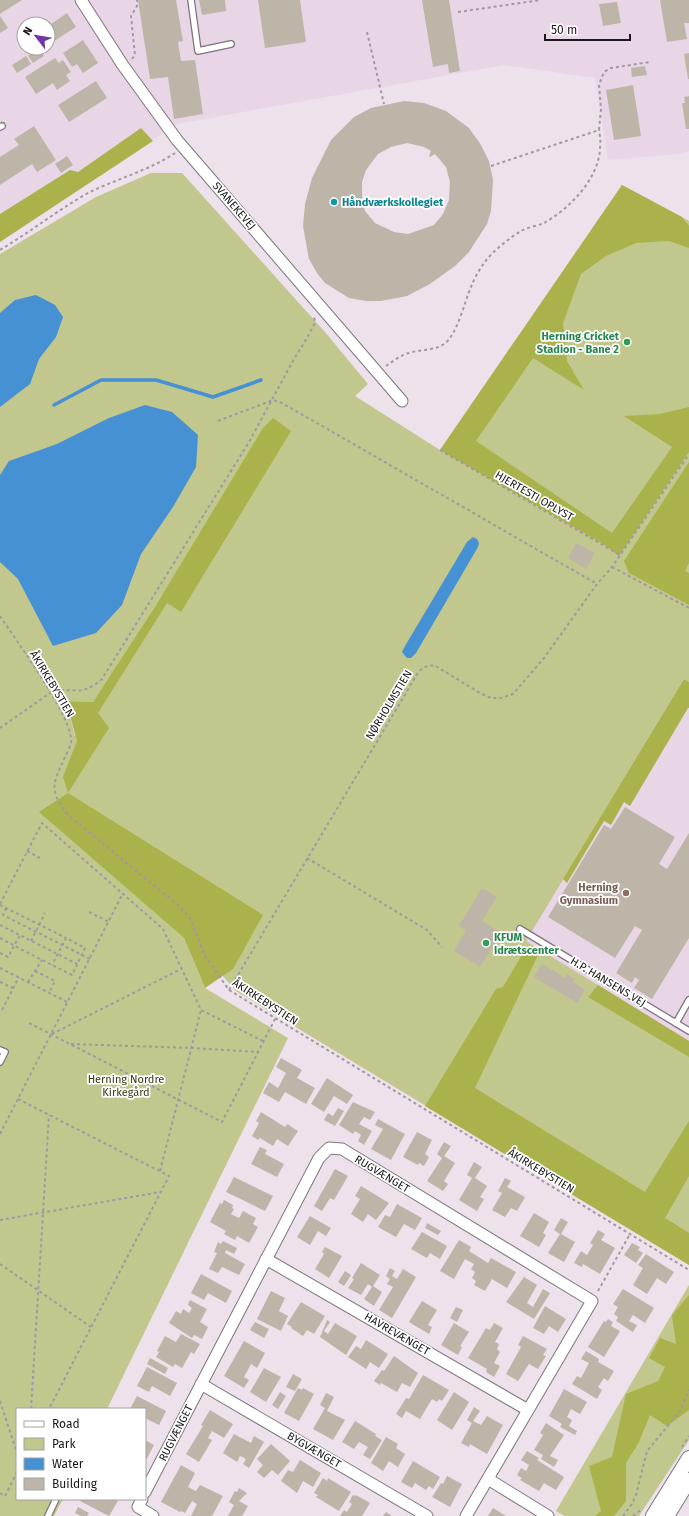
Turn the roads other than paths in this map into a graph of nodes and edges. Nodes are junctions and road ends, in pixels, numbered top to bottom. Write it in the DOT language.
graph roads {
  1 [pos="191,0"];
  2 [pos="84,1"];
  3 [pos="231,44"];
  4 [pos="402,401"];
  5 [pos="520,929"];
  6 [pos="689,1000"];
  7 [pos="676,1023"];
  8 [pos="689,1031"];
  9 [pos="0,1050"];
  10 [pos="0,1062"];
  11 [pos="266,1258"];
  12 [pos="201,1384"];
  13 [pos="528,1410"];
  14 [pos="689,1458"];
  15 [pos="488,1478"];
  16 [pos="689,1480"];
  17 [pos="146,1490"];
  18 [pos="56,1500"];
  19 [pos="142,1500"];
  20 [pos="48,1516"];
  21 [pos="153,1516"];
  22 [pos="427,1516"];
  23 [pos="466,1516"];
  24 [pos="548,1516"];
  25 [pos="654,1516"];
  26 [pos="667,1516"];
  1 -- 3 [label="lane"];
  2 -- 4 [label="street, SVANEKEVEJ"];
  5 -- 7 [label="lane, H.P. HANSENS VEJ"];
  6 -- 7 [label="lane"];
  7 -- 8 [label="lane, H.P. HANSENS VEJ"];
  9 -- 10 [label="lane"];
  11 -- 12 [label="street, RUGVÆNGET"];
  11 -- 13 [label="street, HAVREVÆNGET"];
  11 -- 13 [label="street, RUGVÆNGET"];
  12 -- 17 [label="street, RUGVÆNGET"];
  12 -- 22 [label="street, BYGVÆNGET"];
  13 -- 15 [label="street"];
  14 -- 25 [label="street"];
  15 -- 23 [label="street"];
  15 -- 24 [label="street"];
  16 -- 26 [label="street"];
  18 -- 20 [label="lane"];
  19 -- 21 [label="street"];
}
